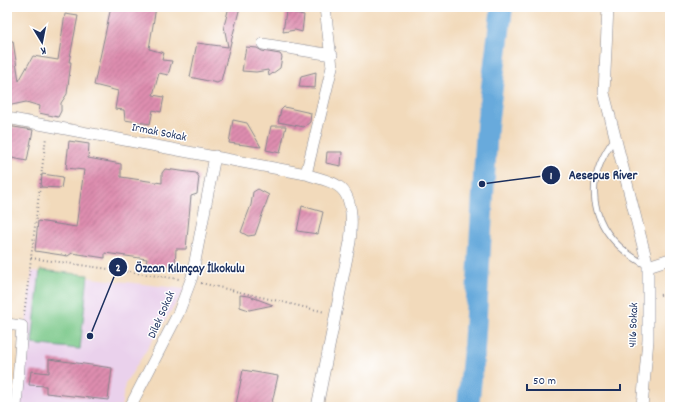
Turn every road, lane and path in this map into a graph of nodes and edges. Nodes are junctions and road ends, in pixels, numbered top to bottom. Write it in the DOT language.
graph roads {
  1 [pos="325,7"];
  2 [pos="608,7"];
  3 [pos="263,44"];
  4 [pos="332,55"];
  5 [pos="7,118"];
  6 [pos="47,125"];
  7 [pos="615,138"];
  8 [pos="215,156"];
  9 [pos="306,174"];
  10 [pos="670,259"];
  11 [pos="648,266"];
  12 [pos="7,324"];
  13 [pos="22,326"];
  14 [pos="16,407"];
  15 [pos="130,407"];
  16 [pos="317,407"];
  17 [pos="642,407"];
  1 -- 4 [label="street"];
  2 -- 7 [label="street, 4116 Sokak"];
  3 -- 4 [label="street"];
  4 -- 9 [label="street"];
  5 -- 6 [label="street, Irmak Sokak"];
  6 -- 8 [label="street, Irmak Sokak"];
  6 -- 13 [label="path"];
  7 -- 11 [label="street, 4116 Sokak"];
  7 -- 11 [label="lane"];
  8 -- 9 [label="street, Irmak Sokak"];
  8 -- 15 [label="street, Dilek Sokak"];
  9 -- 16 [label="street, Irmak Sokak"];
  10 -- 11 [label="street"];
  11 -- 17 [label="street, 4116 Sokak"];
  12 -- 13 [label="street"];
  13 -- 14 [label="street"];
}
